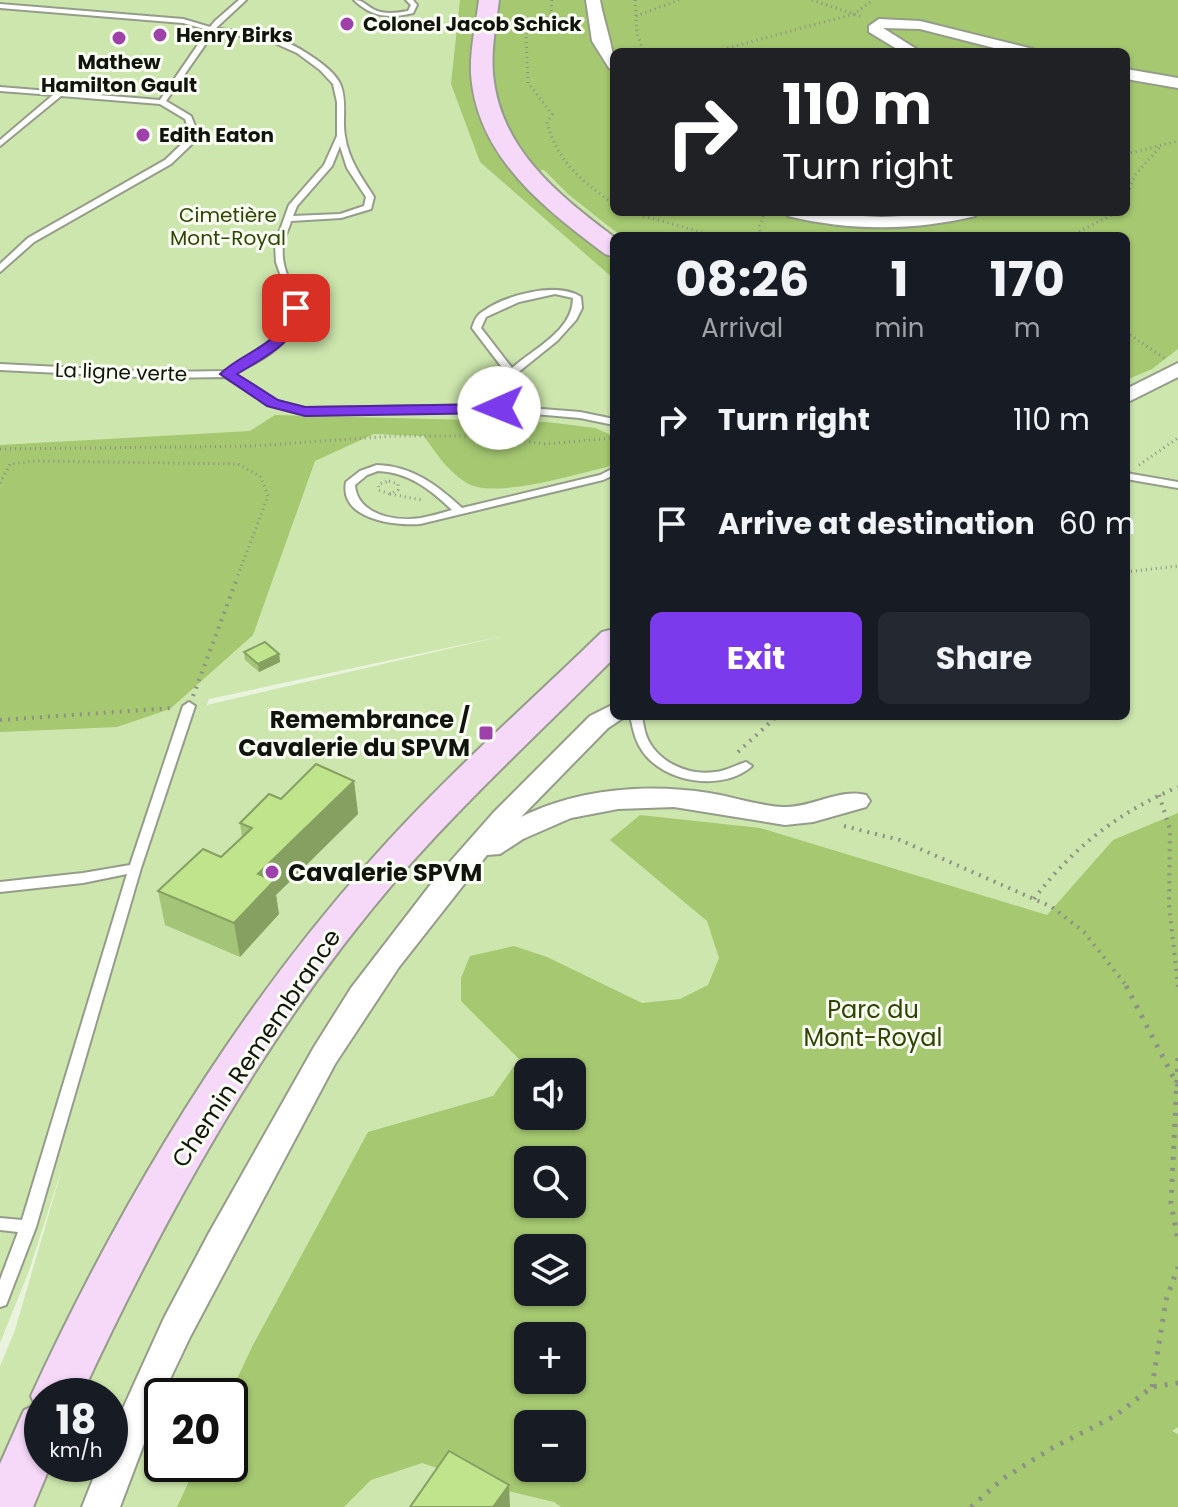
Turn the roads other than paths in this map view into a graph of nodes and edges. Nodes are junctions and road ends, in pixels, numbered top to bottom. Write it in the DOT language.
graph roads {
  1 [pos="243,0"];
  2 [pos="357,0"];
  3 [pos="409,0"];
  4 [pos="489,0"];
  5 [pos="496,0"];
  6 [pos="593,0"];
  7 [pos="0,6"];
  8 [pos="211,29"];
  9 [pos="905,48"];
  10 [pos="1012,48"];
  11 [pos="610,58"];
  12 [pos="1130,75"];
  13 [pos="1178,83"];
  14 [pos="0,89"];
  15 [pos="59,94"];
  16 [pos="162,102"];
  17 [pos="341,136"];
  18 [pos="0,144"];
  19 [pos="814,216"];
  20 [pos="933,216"];
  21 [pos="287,219"];
  22 [pos="610,239"];
  23 [pos="610,246"];
  24 [pos="0,269"];
  25 [pos="1172,364"];
  26 [pos="0,367"];
  27 [pos="511,373"];
  28 [pos="227,374"];
  29 [pos="1130,394"];
  30 [pos="499,408"];
  31 [pos="610,421"];
  32 [pos="610,473"];
  33 [pos="1130,477"];
  34 [pos="1178,485"];
  35 [pos="459,511"];
  36 [pos="610,643"];
  37 [pos="189,706"];
  38 [pos="610,715"];
  39 [pos="636,720"];
  40 [pos="746,766"];
  41 [pos="857,801"];
  42 [pos="135,868"];
  43 [pos="461,868"];
  44 [pos="0,887"];
  45 [pos="0,1224"];
  46 [pos="28,1227"];
  47 [pos="0,1300"];
  48 [pos="64,1378"];
  49 [pos="24,1468"];
  50 [pos="7,1507"];
  51 [pos="101,1507"];
  1 -- 8 [label="lane"];
  2 -- 3 [label="lane"];
  4 -- 23 [label="street"];
  5 -- 22 [label="street"];
  6 -- 11 [label="street"];
  7 -- 8 [label="lane"];
  8 -- 16 [label="lane"];
  8 -- 17 [label="lane"];
  9 -- 10 [label="street"];
  12 -- 13 [label="street"];
  14 -- 15 [label="lane"];
  15 -- 16 [label="lane"];
  15 -- 18 [label="lane"];
  16 -- 24 [label="lane"];
  17 -- 21 [label="lane"];
  17 -- 21 [label="lane"];
  19 -- 20 [label="street"];
  21 -- 28 [label="lane"];
  25 -- 29 [label="street"];
  26 -- 28 [label="lane, La ligne verte"];
  27 -- 27 [label="lane"];
  27 -- 30 [label="lane"];
  28 -- 30 [label="lane"];
  30 -- 31 [label="lane"];
  32 -- 35 [label="lane"];
  33 -- 34 [label="lane"];
  35 -- 35 [label="lane"];
  36 -- 48 [label="street, Chemin Remembrance"];
  37 -- 42 [label="lane"];
  38 -- 43 [label="street"];
  39 -- 40 [label="lane"];
  41 -- 43 [label="street"];
  42 -- 44 [label="lane"];
  42 -- 46 [label="lane"];
  43 -- 51 [label="street"];
  45 -- 46 [label="lane"];
  46 -- 47 [label="lane"];
  49 -- 50 [label="street"];
}
